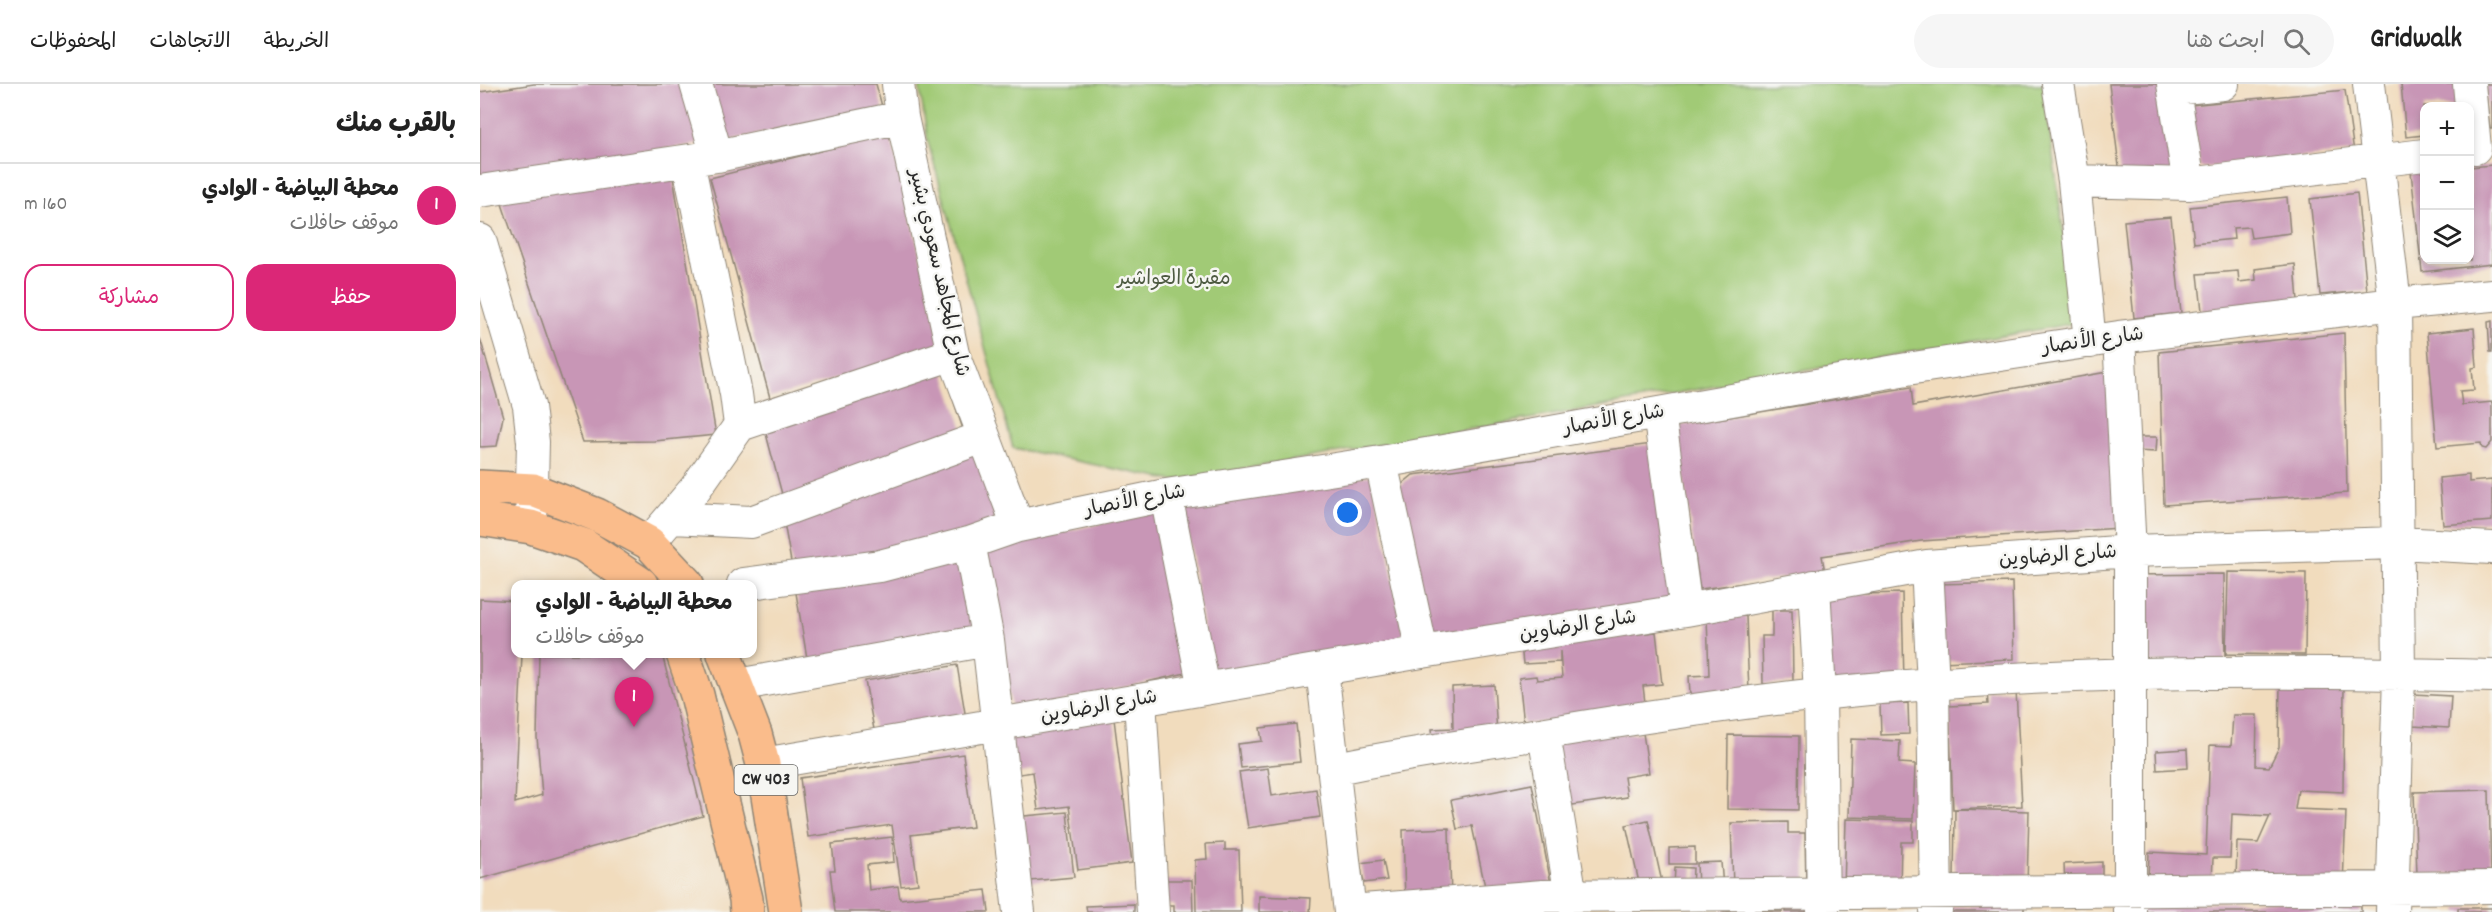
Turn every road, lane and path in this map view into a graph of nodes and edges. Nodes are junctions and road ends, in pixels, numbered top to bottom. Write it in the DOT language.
graph roads {
  1 [pos="696,84"];
  2 [pos="898,84"];
  3 [pos="2058,84"];
  4 [pos="2223,84"];
  5 [pos="2369,84"];
  6 [pos="2469,84"];
  7 [pos="2173,86"];
  8 [pos="902,117"];
  9 [pos="2479,148"];
  10 [pos="2420,156"];
  11 [pos="703,158"];
  12 [pos="2379,162"];
  13 [pos="2074,181"];
  14 [pos="2189,184"];
  15 [pos="480,191"];
  16 [pos="480,240"];
  17 [pos="2492,296"];
  18 [pos="2395,304"];
  19 [pos="2104,339"];
  20 [pos="953,354"];
  21 [pos="1659,413"];
  22 [pos="740,425"];
  23 [pos="983,437"];
  24 [pos="1381,462"];
  25 [pos="480,487"];
  26 [pos="533,490"];
  27 [pos="1166,495"];
  28 [pos="672,518"];
  29 [pos="480,519"];
  30 [pos="531,526"];
  31 [pos="1018,526"];
  32 [pos="649,543"];
  33 [pos="969,543"];
  34 [pos="2398,543"];
  35 [pos="2492,548"];
  36 [pos="2130,551"];
  37 [pos="1927,567"];
  38 [pos="634,580"];
  39 [pos="682,580"];
  40 [pos="757,583"];
  41 [pos="1814,586"];
  42 [pos="1686,610"];
  43 [pos="988,639"];
  44 [pos="1422,652"];
  45 [pos="684,658"];
  46 [pos="726,658"];
  47 [pos="1322,669"];
  48 [pos="2130,674"];
  49 [pos="2399,674"];
  50 [pos="2492,676"];
  51 [pos="737,685"];
  52 [pos="1934,685"];
  53 [pos="1204,689"];
  54 [pos="1820,694"];
  55 [pos="1140,700"];
  56 [pos="999,725"];
  57 [pos="1544,734"];
  58 [pos="763,764"];
  59 [pos="1333,769"];
  60 [pos="2492,887"];
  61 [pos="2392,900"];
  62 [pos="1552,901"];
  63 [pos="2130,901"];
  64 [pos="1936,902"];
  65 [pos="1822,903"];
  66 [pos="747,912"];
  67 [pos="786,912"];
  68 [pos="1019,912"];
  69 [pos="1154,912"];
  70 [pos="1350,912"];
  1 -- 11 [label="street"];
  2 -- 8 [label="street, شارع المجاهد سعودي بشير"];
  3 -- 13 [label="street"];
  4 -- 7 [label="street"];
  5 -- 12 [label="street"];
  6 -- 9 [label="street"];
  7 -- 14 [label="street"];
  8 -- 11 [label="street"];
  8 -- 20 [label="street, شارع المجاهد سعودي بشير"];
  10 -- 12 [label="street"];
  11 -- 15 [label="street"];
  11 -- 22 [label="street"];
  12 -- 14 [label="street"];
  12 -- 18 [label="street"];
  13 -- 14 [label="street"];
  13 -- 19 [label="street"];
  16 -- 26 [label="street"];
  17 -- 18 [label="street, شارع الأنصار"];
  18 -- 19 [label="street, شارع الأنصار"];
  18 -- 34 [label="street"];
  19 -- 21 [label="street, شارع الأنصار"];
  19 -- 36 [label="street"];
  20 -- 22 [label="street"];
  20 -- 23 [label="street, شارع المجاهد سعودي بشير"];
  21 -- 24 [label="street, شارع الأنصار"];
  21 -- 42 [label="street"];
  22 -- 28 [label="street"];
  23 -- 28 [label="street"];
  23 -- 31 [label="street, شارع المجاهد سعودي بشير"];
  24 -- 27 [label="street, شارع الأنصار"];
  24 -- 44 [label="street"];
  25 -- 26 [label="main road"];
  26 -- 30 [label="street"];
  26 -- 32 [label="main road"];
  27 -- 31 [label="street, شارع الأنصار"];
  27 -- 53 [label="street"];
  28 -- 32 [label="street"];
  29 -- 30 [label="main road"];
  30 -- 38 [label="main road"];
  31 -- 33 [label="street, شارع الأنصار"];
  32 -- 39 [label="main road"];
  33 -- 40 [label="street, شارع الأنصار"];
  33 -- 43 [label="street"];
  34 -- 35 [label="street, شارع الرضاوين"];
  34 -- 36 [label="street, شارع الرضاوين"];
  34 -- 49 [label="street"];
  36 -- 37 [label="street, شارع الرضاوين"];
  36 -- 48 [label="street"];
  37 -- 41 [label="street, شارع الرضاوين"];
  37 -- 52 [label="street"];
  41 -- 42 [label="street, شارع الرضاوين"];
  41 -- 54 [label="street"];
  42 -- 44 [label="street, شارع الرضاوين"];
  43 -- 51 [label="street"];
  43 -- 56 [label="street"];
  44 -- 47 [label="street, شارع الرضاوين"];
  45 -- 66 [label="main road, CW 403"];
  46 -- 51 [label="main road, CW 403"];
  47 -- 53 [label="street, شارع الرضاوين"];
  47 -- 59 [label="street"];
  48 -- 49 [label="street"];
  48 -- 52 [label="street"];
  48 -- 63 [label="street"];
  49 -- 50 [label="street"];
  49 -- 61 [label="street"];
  51 -- 58 [label="main road, CW 403"];
  52 -- 54 [label="street"];
  52 -- 64 [label="street"];
  53 -- 55 [label="street, شارع الرضاوين"];
  54 -- 57 [label="street"];
  54 -- 65 [label="street"];
  55 -- 56 [label="street, شارع الرضاوين"];
  55 -- 69 [label="street"];
  56 -- 58 [label="street, شارع الرضاوين"];
  56 -- 68 [label="street"];
  57 -- 59 [label="street"];
  57 -- 62 [label="street"];
  58 -- 67 [label="main road, CW 403"];
  59 -- 70 [label="street"];
  60 -- 61 [label="street"];
  61 -- 63 [label="street"];
  62 -- 65 [label="street"];
  62 -- 70 [label="street"];
  63 -- 64 [label="street"];
  64 -- 65 [label="street"];
}
